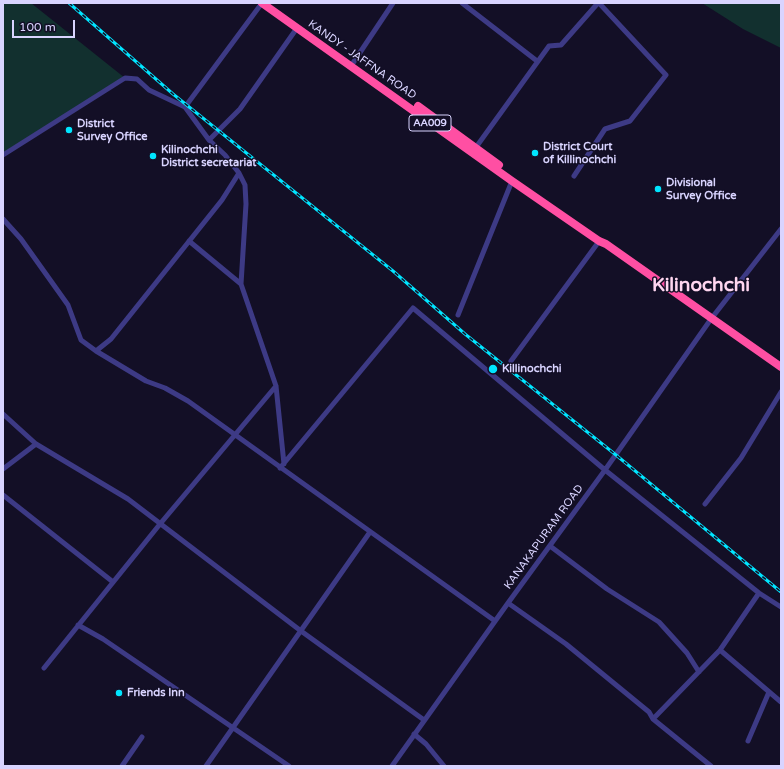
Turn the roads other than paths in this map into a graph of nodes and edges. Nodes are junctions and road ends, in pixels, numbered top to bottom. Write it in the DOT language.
graph roads {
  1 [pos="262,3"];
  2 [pos="272,3"];
  3 [pos="393,3"];
  4 [pos="462,3"];
  5 [pos="598,3"];
  6 [pos="297,28"];
  7 [pos="536,61"];
  8 [pos="353,64"];
  9 [pos="185,107"];
  10 [pos="209,140"];
  11 [pos="474,150"];
  12 [pos="3,155"];
  13 [pos="239,173"];
  14 [pos="574,176"];
  15 [pos="512,181"];
  16 [pos="3,219"];
  17 [pos="781,229"];
  18 [pos="189,241"];
  19 [pos="602,241"];
  20 [pos="241,284"];
  21 [pos="458,315"];
  22 [pos="711,319"];
  23 [pos="96,351"];
  24 [pos="511,361"];
  25 [pos="781,367"];
  26 [pos="276,386"];
  27 [pos="781,392"];
  28 [pos="3,414"];
  29 [pos="235,436"];
  30 [pos="36,444"];
  31 [pos="282,466"];
  32 [pos="3,469"];
  33 [pos="605,470"];
  34 [pos="3,495"];
  35 [pos="705,504"];
  36 [pos="160,524"];
  37 [pos="370,532"];
  38 [pos="550,546"];
  39 [pos="114,582"];
  40 [pos="759,593"];
  41 [pos="508,603"];
  42 [pos="781,607"];
  43 [pos="494,621"];
  44 [pos="78,625"];
  45 [pos="300,631"];
  46 [pos="720,650"];
  47 [pos="44,668"];
  48 [pos="699,672"];
  49 [pos="769,692"];
  50 [pos="781,702"];
  51 [pos="653,719"];
  52 [pos="424,720"];
  53 [pos="233,728"];
  54 [pos="414,734"];
  55 [pos="142,737"];
  56 [pos="748,741"];
  57 [pos="122,766"];
  58 [pos="206,766"];
  59 [pos="289,766"];
  60 [pos="392,766"];
  61 [pos="444,766"];
  62 [pos="710,766"];
  1 -- 6 [label="highway, KANDY - JAFFNA ROAD / AA009"];
  1 -- 9 [label="street"];
  2 -- 8 [label="highway, KANDY - JAFFNA ROAD / AA009"];
  3 -- 8 [label="street"];
  4 -- 7 [label="street"];
  5 -- 7 [label="street"];
  5 -- 14 [label="street"];
  6 -- 8 [label="highway, KANDY - JAFFNA ROAD / AA009"];
  6 -- 10 [label="street"];
  7 -- 11 [label="street"];
  8 -- 11 [label="highway, KANDY - JAFFNA ROAD / AA009"];
  9 -- 10 [label="street"];
  9 -- 12 [label="street"];
  10 -- 13 [label="street"];
  11 -- 15 [label="highway, KANDY - JAFFNA ROAD / AA009"];
  11 -- 19 [label="highway, KANDY - JAFFNA ROAD / AA009"];
  13 -- 18 [label="street"];
  13 -- 20 [label="street"];
  15 -- 19 [label="highway, KANDY - JAFFNA ROAD / AA009"];
  15 -- 21 [label="street"];
  16 -- 23 [label="street"];
  17 -- 22 [label="street, KANAKAPURAM ROAD"];
  18 -- 20 [label="street"];
  18 -- 23 [label="street"];
  19 -- 22 [label="highway, KANDY - JAFFNA ROAD / AA009"];
  19 -- 24 [label="street"];
  20 -- 26 [label="street"];
  22 -- 25 [label="highway, KANDY - JAFFNA ROAD / AA009"];
  22 -- 33 [label="street, KANAKAPURAM ROAD"];
  23 -- 29 [label="street"];
  26 -- 29 [label="street"];
  26 -- 31 [label="street"];
  27 -- 35 [label="street"];
  28 -- 30 [label="street"];
  29 -- 31 [label="street"];
  29 -- 36 [label="street"];
  30 -- 32 [label="street"];
  30 -- 36 [label="street"];
  31 -- 33 [label="street"];
  31 -- 37 [label="street"];
  33 -- 38 [label="street, KANAKAPURAM ROAD"];
  33 -- 40 [label="street"];
  34 -- 39 [label="street"];
  36 -- 39 [label="street"];
  36 -- 45 [label="street"];
  37 -- 43 [label="street"];
  37 -- 45 [label="street"];
  38 -- 41 [label="street, KANAKAPURAM ROAD"];
  38 -- 48 [label="street"];
  39 -- 44 [label="street"];
  40 -- 42 [label="street"];
  40 -- 46 [label="street"];
  41 -- 43 [label="street, KANAKAPURAM ROAD"];
  41 -- 51 [label="street"];
  43 -- 52 [label="street, KANAKAPURAM ROAD"];
  44 -- 47 [label="street"];
  44 -- 53 [label="street"];
  45 -- 52 [label="street"];
  45 -- 53 [label="street"];
  46 -- 48 [label="street"];
  46 -- 49 [label="street"];
  48 -- 51 [label="street"];
  49 -- 50 [label="street"];
  49 -- 56 [label="street"];
  51 -- 62 [label="street"];
  52 -- 54 [label="street, KANAKAPURAM ROAD"];
  53 -- 58 [label="street"];
  53 -- 59 [label="street"];
  54 -- 60 [label="street, KANAKAPURAM ROAD"];
  54 -- 61 [label="street"];
  55 -- 57 [label="street"];
}
